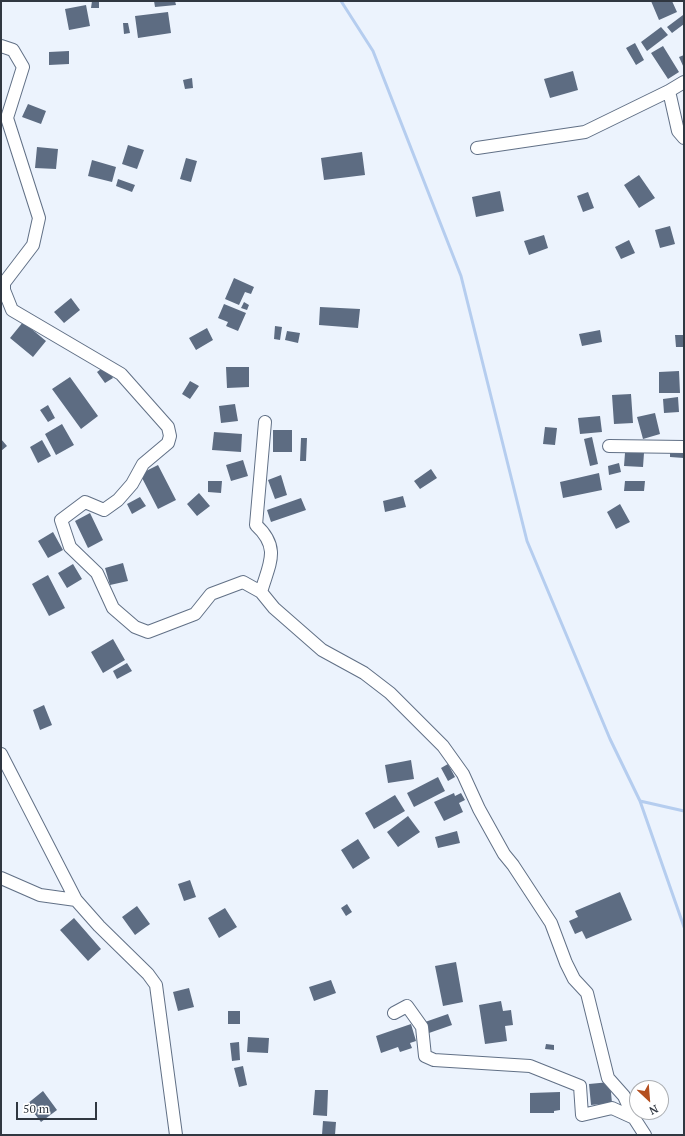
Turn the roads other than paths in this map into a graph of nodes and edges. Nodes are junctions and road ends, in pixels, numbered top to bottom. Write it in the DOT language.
graph roads {
  1 [pos="1,46"];
  2 [pos="684,82"];
  3 [pos="669,91"];
  4 [pos="684,138"];
  5 [pos="476,148"];
  6 [pos="265,422"];
  7 [pos="609,446"];
  8 [pos="684,447"];
  9 [pos="261,592"];
  10 [pos="1,754"];
  11 [pos="1,878"];
  12 [pos="76,900"];
  13 [pos="394,1013"];
  14 [pos="629,1107"];
  15 [pos="629,1116"];
  16 [pos="635,1120"];
  17 [pos="176,1135"];
  18 [pos="645,1135"];
  1 -- 9 [label="street"];
  2 -- 3 [label="street"];
  3 -- 4 [label="street"];
  3 -- 5 [label="street"];
  6 -- 9 [label="street"];
  7 -- 8 [label="street"];
  9 -- 14 [label="street"];
  10 -- 12 [label="street"];
  11 -- 12 [label="street"];
  12 -- 17 [label="street"];
  13 -- 15 [label="street"];
  16 -- 18 [label="street"];
}
